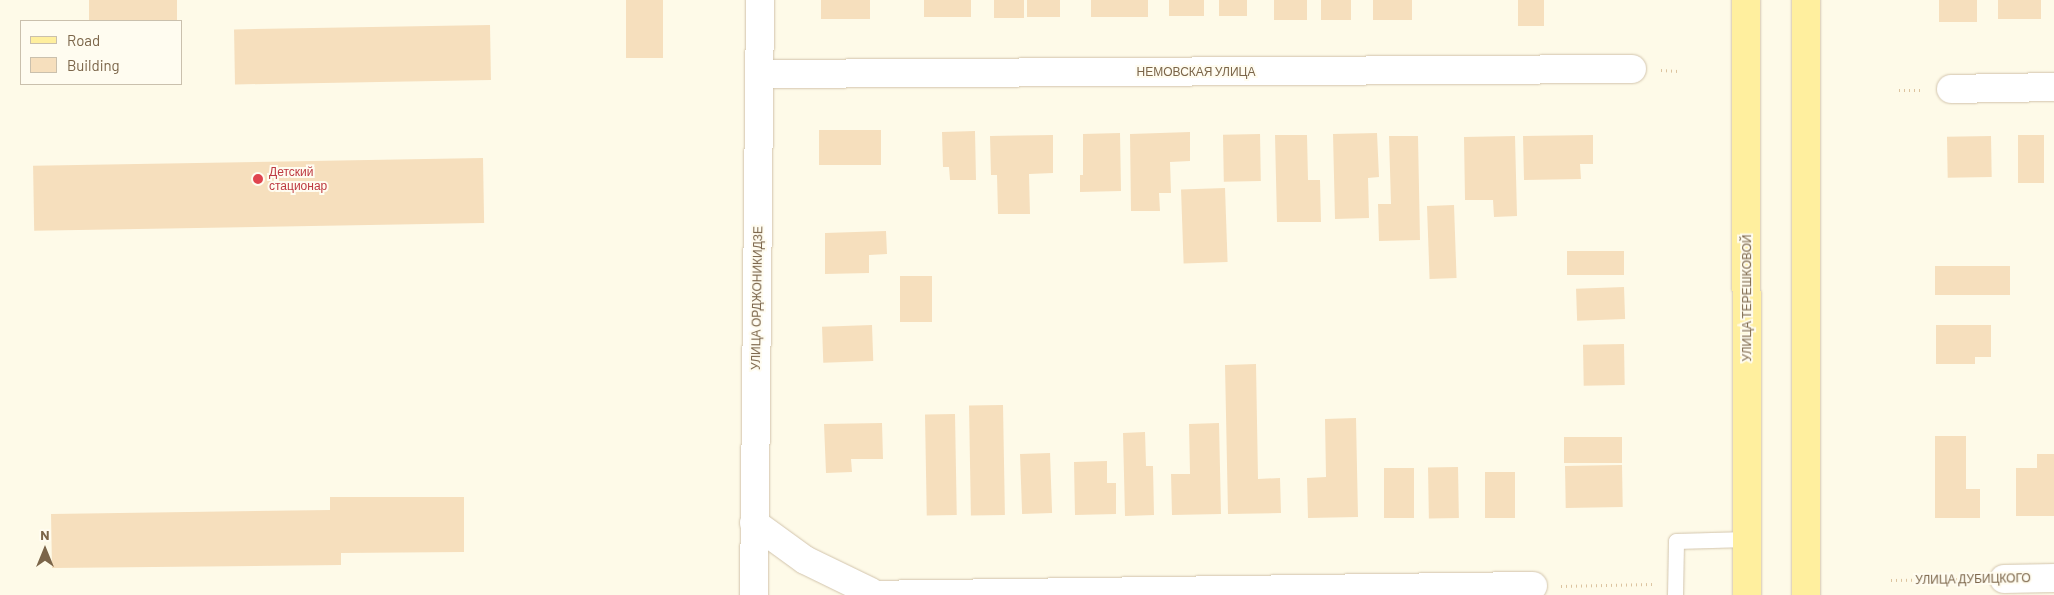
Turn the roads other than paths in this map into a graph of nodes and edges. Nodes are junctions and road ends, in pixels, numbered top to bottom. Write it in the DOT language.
graph roads {
  1 [pos="760,0"];
  2 [pos="1746,0"];
  3 [pos="1806,0"];
  4 [pos="1632,69"];
  5 [pos="760,74"];
  6 [pos="2054,87"];
  7 [pos="1952,89"];
  8 [pos="754,523"];
  9 [pos="1747,539"];
  10 [pos="2054,578"];
  11 [pos="2004,579"];
  12 [pos="1533,586"];
  13 [pos="1675,590"];
  14 [pos="867,594"];
  15 [pos="754,595"];
  16 [pos="1746,595"];
  17 [pos="1806,595"];
  1 -- 5 [label="street, УЛИЦА ОРДЖОНИКИДЗЕ"];
  2 -- 9 [label="main road, УЛИЦА ТЕРЕШКОВОЙ"];
  3 -- 17 [label="main road"];
  4 -- 5 [label="street, НЕМОВСКАЯ УЛИЦА"];
  5 -- 8 [label="street, УЛИЦА ОРДЖОНИКИДЗЕ"];
  6 -- 7 [label="street"];
  8 -- 14 [label="street"];
  8 -- 15 [label="street, УЛИЦА ОРДЖОНИКИДЗЕ"];
  9 -- 13 [label="lane"];
  9 -- 16 [label="main road, УЛИЦА ТЕРЕШКОВОЙ"];
  10 -- 11 [label="street, УЛИЦА ДУБИЦКОГО"];
  12 -- 14 [label="street"];
}
